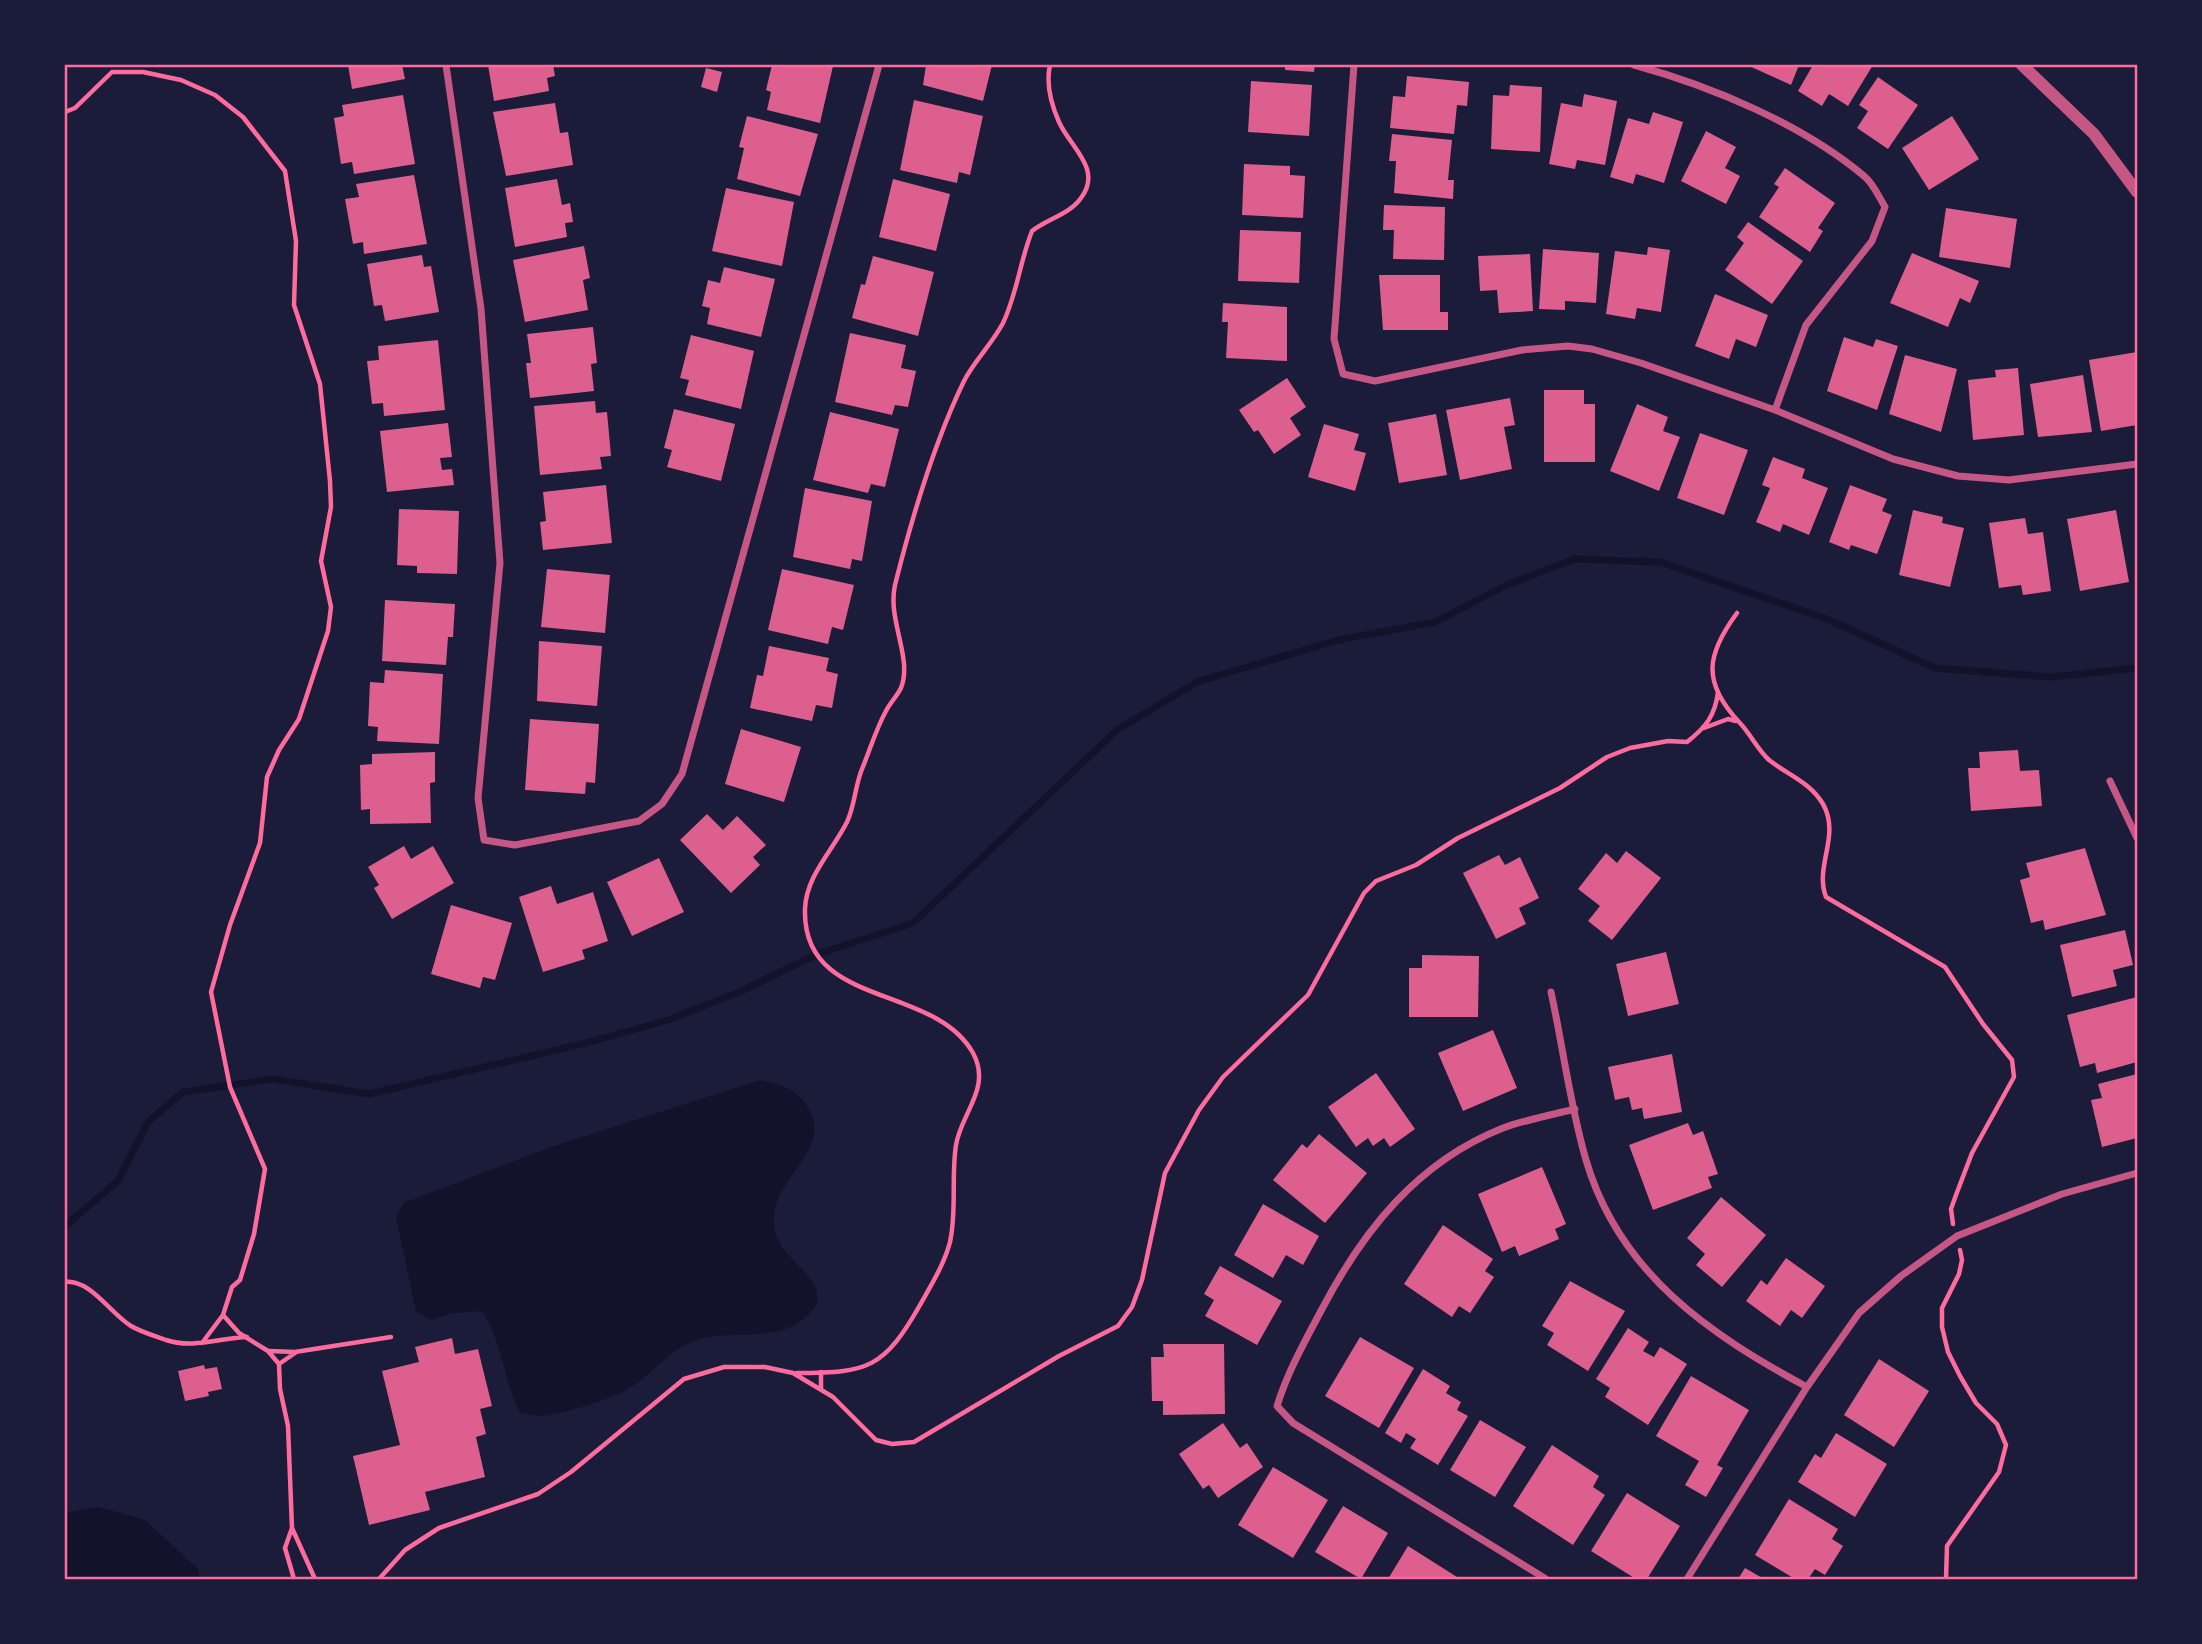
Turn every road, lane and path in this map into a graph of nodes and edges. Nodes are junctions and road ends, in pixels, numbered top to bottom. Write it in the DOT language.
graph roads {
  1 [pos="446,65"];
  2 [pos="879,65"];
  3 [pos="1050,65"];
  4 [pos="1354,65"];
  5 [pos="1634,65"];
  6 [pos="2022,65"];
  7 [pos="65,112"];
  8 [pos="2137,192"];
  9 [pos="1775,410"];
  10 [pos="2137,464"];
  11 [pos="1737,613"];
  12 [pos="1718,692"];
  13 [pos="1739,722"];
  14 [pos="1703,728"];
  15 [pos="2110,781"];
  16 [pos="2137,838"];
  17 [pos="1551,992"];
  18 [pos="1575,1109"];
  19 [pos="2137,1173"];
  20 [pos="1957,1236"];
  21 [pos="65,1282"];
  22 [pos="223,1315"];
  23 [pos="247,1337"];
  24 [pos="391,1337"];
  25 [pos="202,1343"];
  26 [pos="268,1351"];
  27 [pos="295,1352"];
  28 [pos="279,1364"];
  29 [pos="821,1372"];
  30 [pos="793,1373"];
  31 [pos="1807,1387"];
  32 [pos="822,1389"];
  33 [pos="292,1528"];
  34 [pos="294,1579"];
  35 [pos="315,1579"];
  36 [pos="379,1579"];
  37 [pos="1546,1579"];
  38 [pos="1687,1579"];
  39 [pos="1946,1579"];
  1 -- 2 [label="street"];
  3 -- 29 [label="path"];
  4 -- 9 [label="street"];
  5 -- 9 [label="street"];
  6 -- 8 [label="street"];
  7 -- 22 [label="path"];
  9 -- 10 [label="street"];
  11 -- 12 [label="path"];
  12 -- 13 [label="path"];
  12 -- 14 [label="path"];
  13 -- 14 [label="path"];
  13 -- 20 [label="path"];
  14 -- 32 [label="path"];
  15 -- 16 [label="street"];
  17 -- 18 [label="street"];
  18 -- 31 [label="street"];
  18 -- 37 [label="street"];
  19 -- 20 [label="street"];
  20 -- 31 [label="street"];
  20 -- 39 [label="path"];
  21 -- 25 [label="path"];
  22 -- 23 [label="path"];
  22 -- 25 [label="path"];
  23 -- 25 [label="path"];
  23 -- 26 [label="path"];
  24 -- 27 [label="path"];
  26 -- 27 [label="path"];
  26 -- 28 [label="path"];
  27 -- 28 [label="path"];
  28 -- 33 [label="path"];
  29 -- 30 [label="path"];
  29 -- 32 [label="path"];
  30 -- 32 [label="path"];
  30 -- 36 [label="path"];
  31 -- 38 [label="street"];
  33 -- 34 [label="path"];
  33 -- 35 [label="path"];
}
